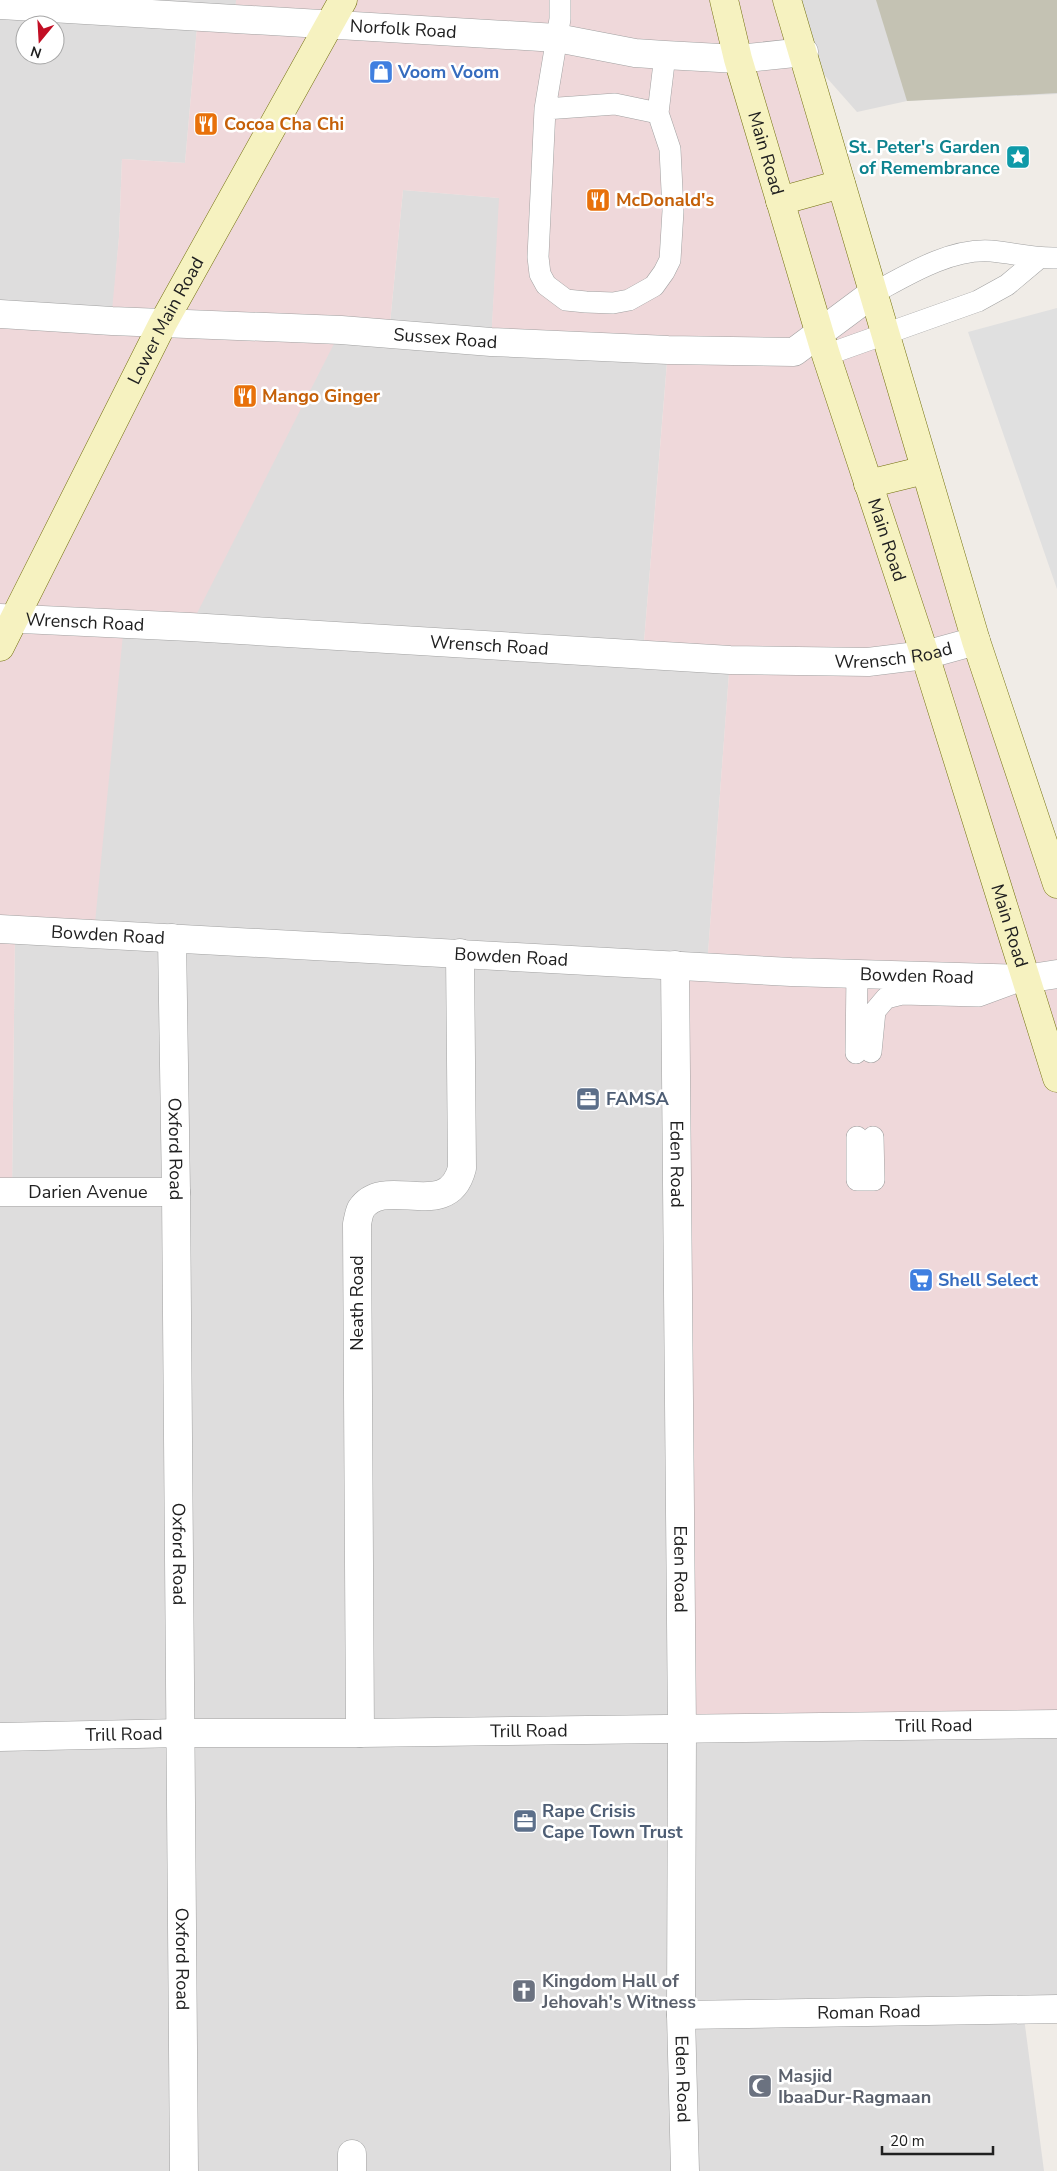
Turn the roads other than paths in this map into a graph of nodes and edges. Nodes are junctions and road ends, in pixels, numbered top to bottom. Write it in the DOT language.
graph roads {
  1 [pos="343,0"];
  2 [pos="560,0"];
  3 [pos="724,0"];
  4 [pos="787,0"];
  5 [pos="0,5"];
  6 [pos="329,24"];
  7 [pos="557,38"];
  8 [pos="804,52"];
  9 [pos="665,55"];
  10 [pos="738,59"];
  11 [pos="545,109"];
  12 [pos="658,113"];
  13 [pos="841,184"];
  14 [pos="780,201"];
  15 [pos="1047,258"];
  16 [pos="872,294"];
  17 [pos="0,314"];
  18 [pos="163,323"];
  19 [pos="884,334"];
  20 [pos="823,344"];
  21 [pos="925,470"];
  22 [pos="868,484"];
  23 [pos="6,618"];
  24 [pos="976,641"];
  25 [pos="0,647"];
  26 [pos="925,656"];
  27 [pos="1057,884"];
  28 [pos="0,929"];
  29 [pos="172,938"];
  30 [pos="460,953"];
  31 [pos="675,965"];
  32 [pos="857,974"];
  33 [pos="1057,974"];
  34 [pos="1024,979"];
  35 [pos="1057,1078"];
  36 [pos="0,1192"];
  37 [pos="176,1192"];
  38 [pos="1057,1724"];
  39 [pos="682,1730"];
  40 [pos="181,1733"];
  41 [pos="360,1733"];
  42 [pos="0,1737"];
  43 [pos="1057,2009"];
  44 [pos="681,2015"];
  45 [pos="184,2171"];
  46 [pos="685,2171"];
  1 -- 6 [label="main road, Lower Main Road"];
  2 -- 7 [label="lane"];
  3 -- 10 [label="main road, Main Road"];
  4 -- 8 [label="main road"];
  5 -- 6 [label="street, Norfolk Road"];
  6 -- 7 [label="street, Norfolk Road"];
  6 -- 18 [label="main road, Lower Main Road"];
  7 -- 9 [label="street, Norfolk Road"];
  7 -- 11 [label="lane"];
  8 -- 10 [label="street, Norfolk Road"];
  8 -- 13 [label="main road"];
  9 -- 10 [label="street, Norfolk Road"];
  9 -- 12 [label="lane"];
  10 -- 14 [label="main road, Main Road"];
  11 -- 12 [label="lane"];
  11 -- 12 [label="lane"];
  13 -- 14 [label="main road"];
  13 -- 16 [label="main road"];
  14 -- 20 [label="main road, Main Road"];
  15 -- 16 [label="lane"];
  15 -- 19 [label="lane"];
  16 -- 19 [label="main road"];
  16 -- 20 [label="street, Sussex Road"];
  17 -- 18 [label="street, Sussex Road"];
  18 -- 20 [label="street, Sussex Road"];
  18 -- 23 [label="main road, Lower Main Road"];
  19 -- 20 [label="lane"];
  19 -- 21 [label="main road"];
  20 -- 22 [label="main road, Main Road"];
  21 -- 22 [label="main road"];
  21 -- 24 [label="main road"];
  22 -- 26 [label="main road, Main Road"];
  23 -- 25 [label="main road, Lower Main Road"];
  23 -- 26 [label="street, Wrensch Road"];
  24 -- 26 [label="street, Wrensch Road"];
  24 -- 27 [label="main road"];
  26 -- 34 [label="main road, Main Road"];
  28 -- 29 [label="street, Bowden Road"];
  29 -- 30 [label="street, Bowden Road"];
  29 -- 37 [label="street, Oxford Road"];
  30 -- 31 [label="street, Bowden Road"];
  30 -- 41 [label="street, Neath Road"];
  31 -- 32 [label="street, Bowden Road"];
  31 -- 39 [label="street, Eden Road"];
  32 -- 34 [label="street, Bowden Road"];
  32 -- 34 [label="lane"];
  33 -- 34 [label="street, Bowden Road"];
  34 -- 35 [label="main road, Main Road"];
  36 -- 37 [label="street, Darien Avenue"];
  37 -- 40 [label="street, Oxford Road"];
  38 -- 39 [label="street, Trill Road"];
  39 -- 41 [label="street, Trill Road"];
  39 -- 44 [label="street, Eden Road"];
  40 -- 41 [label="street, Trill Road"];
  40 -- 42 [label="street, Trill Road"];
  40 -- 45 [label="street, Oxford Road"];
  43 -- 44 [label="street, Roman Road"];
  44 -- 46 [label="street, Eden Road"];
}
